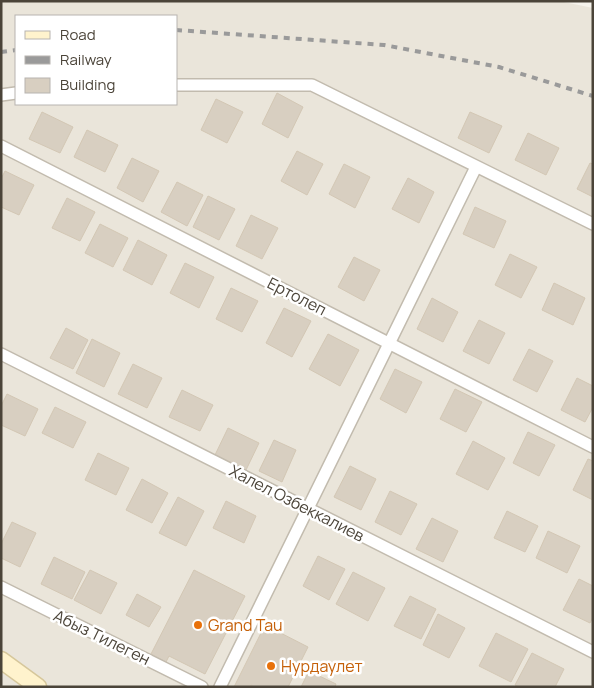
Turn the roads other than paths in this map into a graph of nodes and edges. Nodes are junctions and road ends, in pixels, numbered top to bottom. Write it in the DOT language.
graph roads {
  1 [pos="178,85"];
  2 [pos="15,93"];
  3 [pos="1,95"];
  4 [pos="1,146"];
  5 [pos="476,167"];
  6 [pos="593,224"];
  7 [pos="389,343"];
  8 [pos="1,354"];
  9 [pos="593,447"];
  10 [pos="308,508"];
  11 [pos="1,587"];
  12 [pos="593,652"];
  13 [pos="1,660"];
  14 [pos="38,687"];
  15 [pos="202,687"];
  16 [pos="220,687"];
  1 -- 5 [label="street"];
  2 -- 3 [label="street"];
  4 -- 7 [label="street, Ертолеп"];
  5 -- 6 [label="street"];
  5 -- 7 [label="street"];
  7 -- 9 [label="street, Ертолеп"];
  7 -- 10 [label="street"];
  8 -- 10 [label="street, Халел Озбеккалиев"];
  10 -- 12 [label="street, Халел Озбеккалиев"];
  10 -- 16 [label="street"];
  11 -- 15 [label="street, Абыз Тилеген"];
  13 -- 14 [label="main road"];
}
